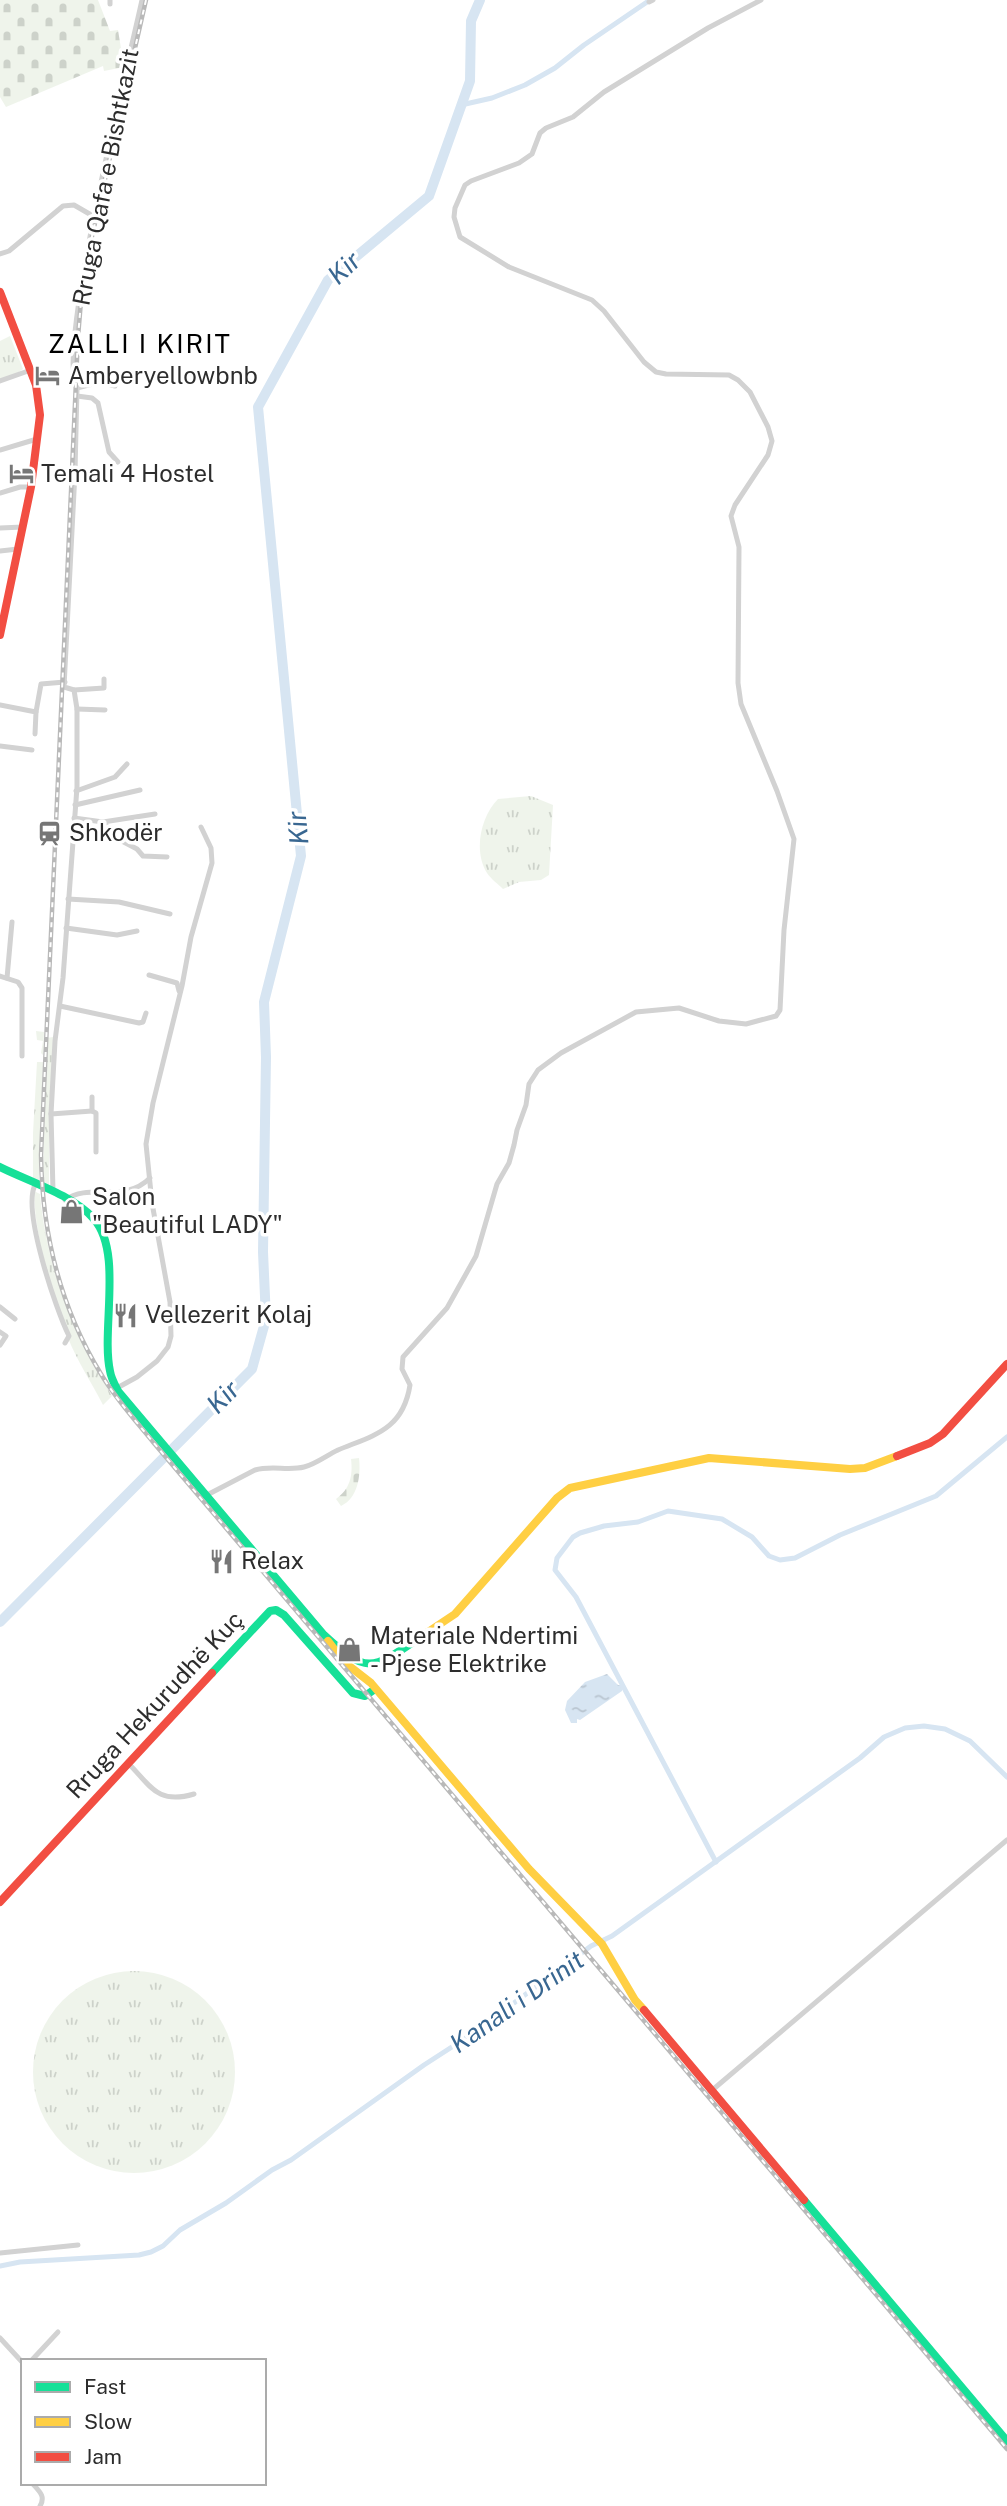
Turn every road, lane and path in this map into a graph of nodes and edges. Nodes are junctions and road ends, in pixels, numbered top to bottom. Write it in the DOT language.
graph roads {
  1 [pos="142,0"];
  2 [pos="761,0"];
  3 [pos="93,216"];
  4 [pos="0,254"];
  5 [pos="0,292"];
  6 [pos="31,370"];
  7 [pos="0,381"];
  8 [pos="115,386"];
  9 [pos="77,392"];
  10 [pos="38,439"];
  11 [pos="0,450"];
  12 [pos="118,462"];
  13 [pos="31,487"];
  14 [pos="0,493"];
  15 [pos="23,527"];
  16 [pos="0,528"];
  17 [pos="19,549"];
  18 [pos="0,551"];
  19 [pos="3,613"];
  20 [pos="0,635"];
  21 [pos="104,679"];
  22 [pos="65,682"];
  23 [pos="74,691"];
  24 [pos="0,705"];
  25 [pos="77,709"];
  26 [pos="105,709"];
  27 [pos="36,712"];
  28 [pos="35,734"];
  29 [pos="0,746"];
  30 [pos="32,750"];
  31 [pos="127,764"];
  32 [pos="140,790"];
  33 [pos="76,791"];
  34 [pos="75,804"];
  35 [pos="155,814"];
  36 [pos="74,818"];
  37 [pos="103,822"];
  38 [pos="201,827"];
  39 [pos="167,857"];
  40 [pos="68,899"];
  41 [pos="170,914"];
  42 [pos="12,922"];
  43 [pos="66,928"];
  44 [pos="137,931"];
  45 [pos="149,975"];
  46 [pos="3,977"];
  47 [pos="179,991"];
  48 [pos="60,1006"];
  49 [pos="146,1013"];
  50 [pos="22,1056"];
  51 [pos="92,1097"];
  52 [pos="92,1111"];
  53 [pos="51,1114"];
  54 [pos="96,1152"];
  55 [pos="0,1167"];
  56 [pos="150,1178"];
  57 [pos="35,1185"];
  58 [pos="53,1194"];
  59 [pos="65,1200"];
  60 [pos="0,1307"];
  61 [pos="15,1319"];
  62 [pos="0,1332"];
  63 [pos="65,1343"];
  64 [pos="0,1345"];
  65 [pos="1007,1364"];
  66 [pos="118,1389"];
  67 [pos="205,1496"];
  68 [pos="324,1634"];
  69 [pos="375,1689"];
  70 [pos="128,1763"];
  71 [pos="194,1794"];
  72 [pos="1007,1840"];
  73 [pos="0,1902"];
  74 [pos="710,2092"];
  75 [pos="78,2245"];
  76 [pos="0,2253"];
  77 [pos="58,2332"];
  78 [pos="0,2338"];
  79 [pos="33,2359"];
  80 [pos="21,2362"];
  81 [pos="1007,2441"];
  82 [pos="34,2485"];
  83 [pos="40,2506"];
  1 -- 3 [label="street, Rruga Qafa e Bishtkazit"];
  2 -- 67 [label="street"];
  3 -- 4 [label="street"];
  3 -- 9 [label="street, Rruga Qafa e Bishtkazit"];
  5 -- 6 [label="main road"];
  6 -- 7 [label="street"];
  6 -- 10 [label="main road"];
  8 -- 9 [label="street"];
  9 -- 12 [label="street"];
  9 -- 22 [label="street, Rruga Qafa e Bishtkazit"];
  10 -- 11 [label="street"];
  10 -- 13 [label="main road"];
  13 -- 14 [label="street"];
  13 -- 15 [label="main road"];
  15 -- 16 [label="street"];
  15 -- 17 [label="main road"];
  17 -- 18 [label="street"];
  17 -- 19 [label="main road"];
  19 -- 20 [label="main road"];
  21 -- 23 [label="street"];
  22 -- 23 [label="street"];
  22 -- 27 [label="street"];
  23 -- 25 [label="street"];
  24 -- 27 [label="street"];
  25 -- 26 [label="street"];
  25 -- 33 [label="street"];
  27 -- 28 [label="street"];
  29 -- 30 [label="street"];
  31 -- 33 [label="street"];
  32 -- 34 [label="street"];
  33 -- 34 [label="street"];
  34 -- 36 [label="street"];
  35 -- 37 [label="street"];
  36 -- 37 [label="street"];
  36 -- 40 [label="street"];
  37 -- 39 [label="street"];
  38 -- 47 [label="street"];
  40 -- 41 [label="street"];
  40 -- 43 [label="street"];
  42 -- 46 [label="street"];
  43 -- 44 [label="street"];
  43 -- 48 [label="street"];
  45 -- 47 [label="street"];
  46 -- 50 [label="street"];
  47 -- 56 [label="street"];
  48 -- 49 [label="street"];
  48 -- 53 [label="street"];
  51 -- 52 [label="street"];
  52 -- 53 [label="street"];
  52 -- 54 [label="street"];
  53 -- 58 [label="street"];
  55 -- 57 [label="main road"];
  56 -- 59 [label="street"];
  56 -- 66 [label="street"];
  57 -- 58 [label="main road"];
  57 -- 63 [label="street"];
  58 -- 59 [label="main road"];
  59 -- 66 [label="main road"];
  60 -- 61 [label="street"];
  62 -- 64 [label="street"];
  65 -- 68 [label="main road"];
  66 -- 67 [label="main road"];
  67 -- 68 [label="main road"];
  68 -- 69 [label="main road"];
  69 -- 70 [label="main road, Rruga Hekurudhë Kuç"];
  69 -- 74 [label="main road"];
  70 -- 71 [label="street"];
  70 -- 73 [label="main road, Rruga Hekurudhë Kuç"];
  72 -- 74 [label="street"];
  74 -- 81 [label="main road"];
  75 -- 76 [label="street"];
  77 -- 79 [label="street"];
  78 -- 80 [label="street"];
  82 -- 83 [label="street"];
}
